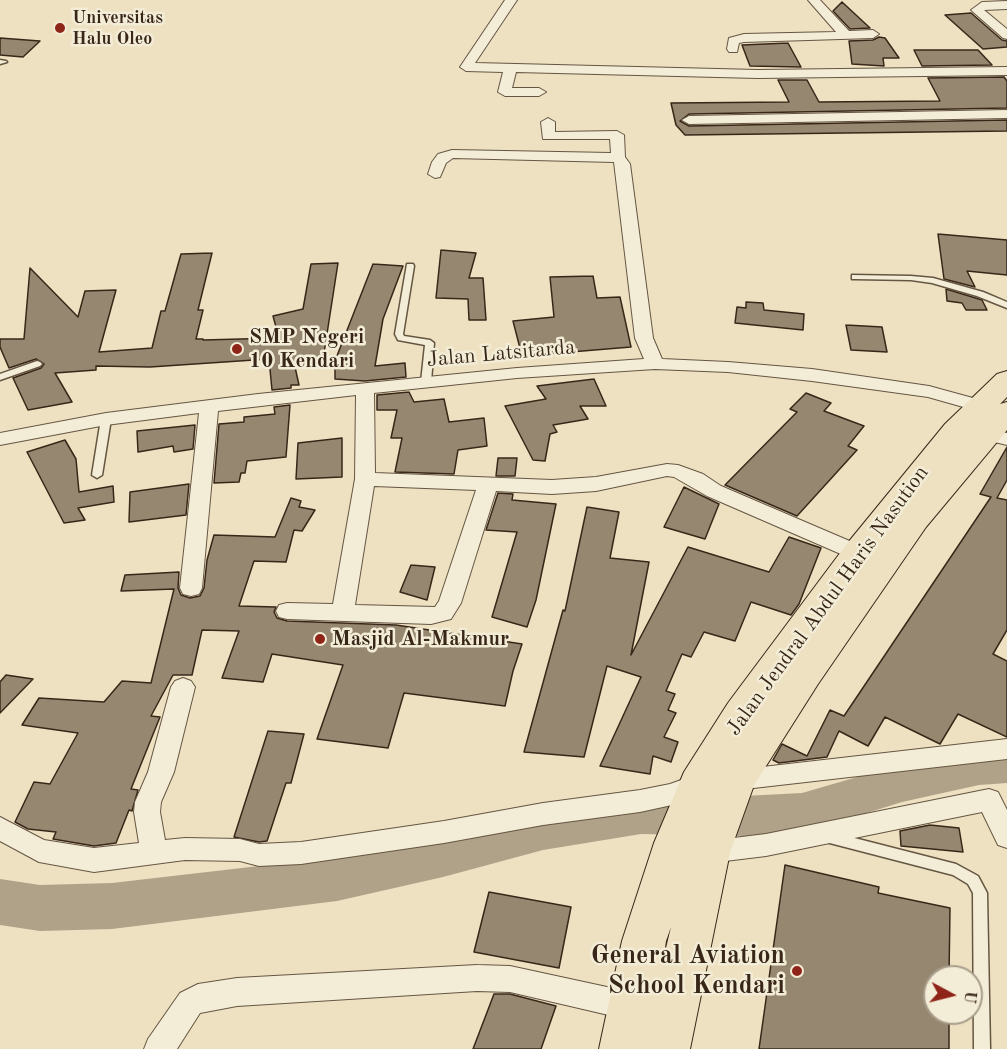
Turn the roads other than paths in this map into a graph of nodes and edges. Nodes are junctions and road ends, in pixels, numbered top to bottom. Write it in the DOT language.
graph roads {
  1 [pos="511,0"];
  2 [pos="814,0"];
  3 [pos="1007,4"];
  4 [pos="873,34"];
  5 [pos="846,35"];
  6 [pos="1007,35"];
  7 [pos="733,49"];
  8 [pos="510,68"];
  9 [pos="1007,71"];
  10 [pos="539,93"];
  11 [pos="1007,114"];
  12 [pos="689,120"];
  13 [pos="548,122"];
  14 [pos="618,158"];
  15 [pos="435,174"];
  16 [pos="410,266"];
  17 [pos="855,277"];
  18 [pos="1007,305"];
  19 [pos="37,364"];
  20 [pos="655,364"];
  21 [pos="0,378"];
  22 [pos="426,382"];
  23 [pos="365,390"];
  24 [pos="209,406"];
  25 [pos="998,414"];
  26 [pos="106,419"];
  27 [pos="0,439"];
  28 [pos="97,475"];
  29 [pos="365,479"];
  30 [pos="488,484"];
  31 [pos="858,553"];
  32 [pos="191,588"];
  33 [pos="287,611"];
  34 [pos="343,612"];
  35 [pos="183,687"];
  36 [pos="756,721"];
  37 [pos="1007,749"];
  38 [pos="715,789"];
  39 [pos="998,798"];
  40 [pos="0,828"];
  41 [pos="818,835"];
  42 [pos="1007,837"];
  43 [pos="692,848"];
  44 [pos="154,853"];
  45 [pos="630,1006"];
  46 [pos="159,1049"];
  47 [pos="623,1049"];
  48 [pos="666,1049"];
  49 [pos="982,1049"];
  1 -- 8 [label="street"];
  2 -- 5 [label="street"];
  3 -- 6 [label="street"];
  4 -- 5 [label="street"];
  5 -- 7 [label="street"];
  8 -- 9 [label="street"];
  8 -- 10 [label="street"];
  11 -- 12 [label="street"];
  13 -- 14 [label="street"];
  14 -- 15 [label="street"];
  14 -- 20 [label="street"];
  16 -- 22 [label="lane"];
  17 -- 18 [label="lane"];
  19 -- 21 [label="lane"];
  20 -- 22 [label="street, Jalan Latsitarda"];
  20 -- 25 [label="street, Jalan Latsitarda"];
  22 -- 23 [label="street, Jalan Latsitarda"];
  23 -- 24 [label="street, Jalan Latsitarda"];
  23 -- 29 [label="street"];
  24 -- 26 [label="street, Jalan Latsitarda"];
  24 -- 32 [label="street"];
  25 -- 31 [label="highway, Jalan Jendral Abdul Haris Nasution"];
  25 -- 36 [label="highway, Jalan Jendral Abdul Haris Nasution"];
  26 -- 27 [label="street, Jalan Latsitarda"];
  26 -- 28 [label="lane"];
  29 -- 30 [label="street"];
  29 -- 34 [label="street"];
  30 -- 31 [label="street"];
  30 -- 34 [label="street"];
  31 -- 36 [label="highway, Jalan Jendral Abdul Haris Nasution"];
  33 -- 34 [label="street"];
  35 -- 44 [label="street"];
  36 -- 38 [label="highway, Jalan Jendral Abdul Haris Nasution"];
  37 -- 38 [label="street"];
  38 -- 43 [label="highway, Jalan Jendral Abdul Haris Nasution"];
  38 -- 44 [label="street"];
  39 -- 41 [label="street"];
  39 -- 42 [label="street"];
  40 -- 44 [label="street"];
  41 -- 43 [label="street"];
  41 -- 49 [label="lane"];
  43 -- 45 [label="highway, Jalan Jendral Abdul Haris Nasution"];
  43 -- 48 [label="highway, Jalan Jendral Abdul Haris Nasution"];
  45 -- 46 [label="street"];
  45 -- 47 [label="highway, Jalan Jendral Abdul Haris Nasution"];
}
